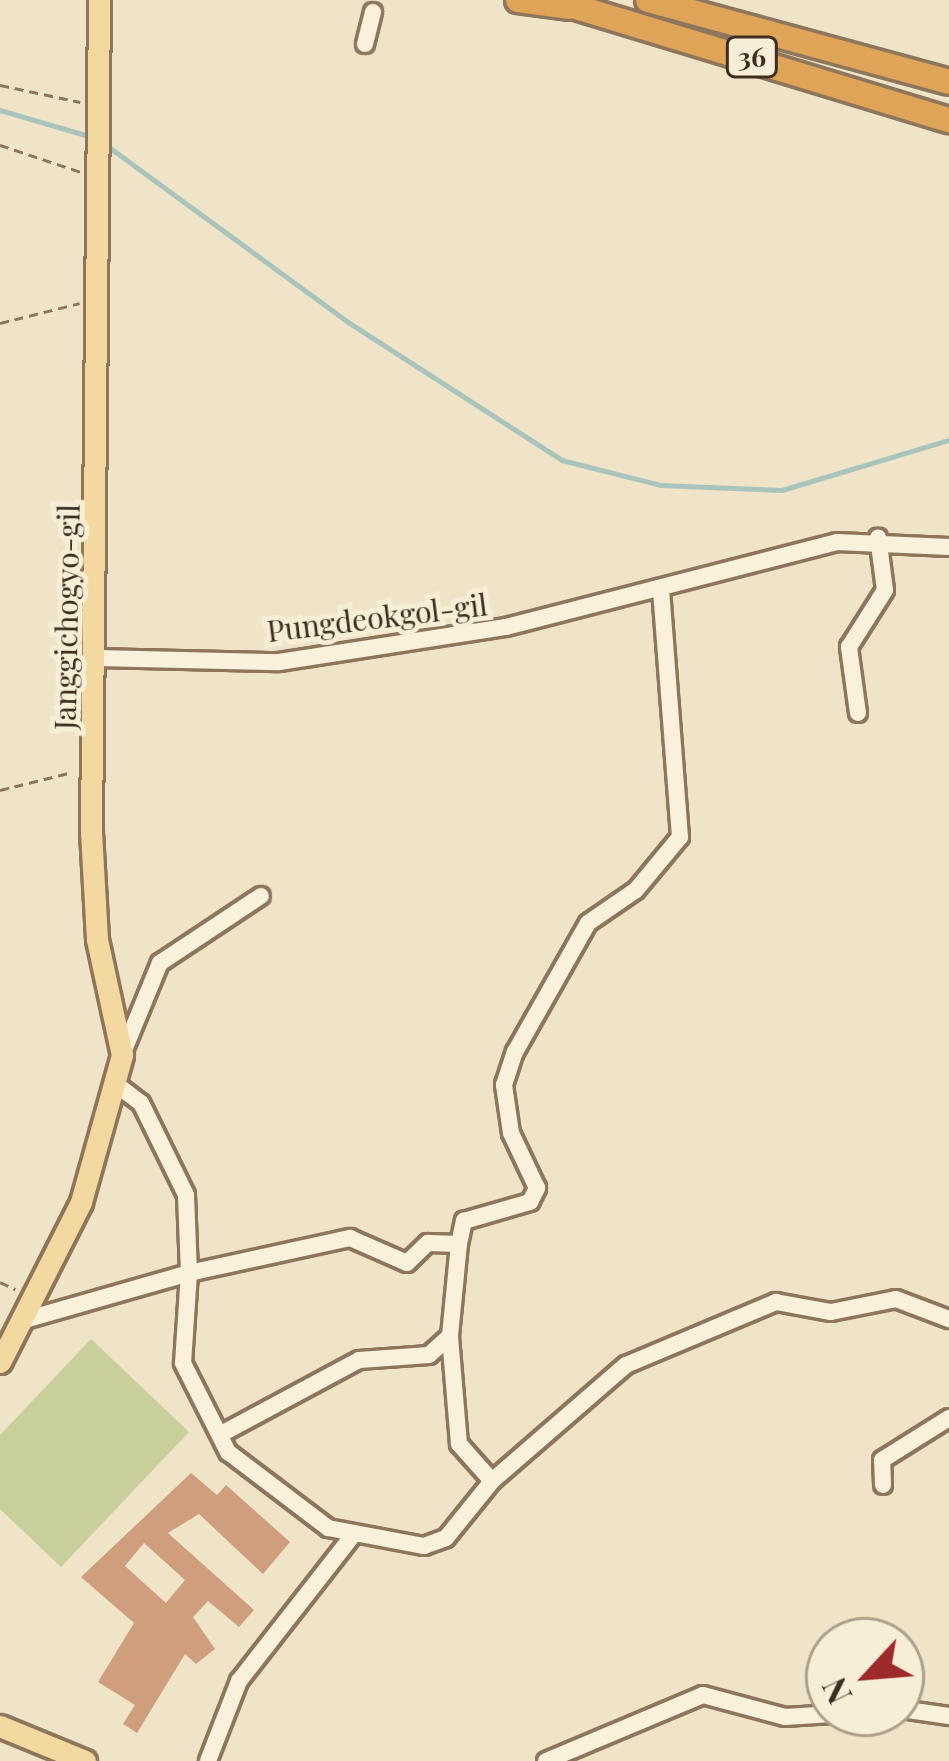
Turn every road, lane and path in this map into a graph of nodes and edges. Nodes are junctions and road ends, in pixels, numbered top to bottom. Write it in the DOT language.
graph roads {
  1 [pos="98,0"];
  2 [pos="518,0"];
  3 [pos="553,0"];
  4 [pos="647,0"];
  5 [pos="374,12"];
  6 [pos="598,12"];
  7 [pos="365,44"];
  8 [pos="949,82"];
  9 [pos="0,85"];
  10 [pos="105,115"];
  11 [pos="949,120"];
  12 [pos="0,145"];
  13 [pos="103,182"];
  14 [pos="102,304"];
  15 [pos="0,322"];
  16 [pos="878,537"];
  17 [pos="949,547"];
  18 [pos="661,589"];
  19 [pos="96,658"];
  20 [pos="858,713"];
  21 [pos="92,775"];
  22 [pos="0,790"];
  23 [pos="260,896"];
  24 [pos="122,1055"];
  25 [pos="117,1085"];
  26 [pos="459,1244"];
  27 [pos="189,1273"];
  28 [pos="948,1316"];
  29 [pos="21,1321"];
  30 [pos="450,1336"];
  31 [pos="0,1362"];
  32 [pos="949,1418"];
  33 [pos="221,1434"];
  34 [pos="493,1481"];
  35 [pos="883,1485"];
  36 [pos="354,1534"];
  37 [pos="805,1716"];
  38 [pos="0,1726"];
  39 [pos="85,1761"];
  40 [pos="208,1761"];
  41 [pos="546,1761"];
  1 -- 10 [label="main road"];
  2 -- 6 [label="highway"];
  3 -- 6 [label="highway, 36"];
  4 -- 8 [label="highway, 36"];
  5 -- 7 [label="street"];
  6 -- 11 [label="highway, 36"];
  9 -- 10 [label="path"];
  10 -- 13 [label="main road, Janggichogyo-gil"];
  12 -- 13 [label="path"];
  13 -- 14 [label="main road, Janggichogyo-gil"];
  14 -- 15 [label="path"];
  14 -- 19 [label="main road, Janggichogyo-gil"];
  16 -- 17 [label="street, Pungdeokgol-gil"];
  16 -- 18 [label="street, Pungdeokgol-gil"];
  16 -- 20 [label="street"];
  18 -- 19 [label="street, Pungdeokgol-gil"];
  18 -- 26 [label="street"];
  19 -- 21 [label="main road, Janggichogyo-gil"];
  21 -- 22 [label="path"];
  21 -- 24 [label="main road, Janggichogyo-gil"];
  23 -- 24 [label="street, Janggichogyo-gil"];
  24 -- 25 [label="main road, Janggichogyo-gil"];
  25 -- 27 [label="street"];
  25 -- 29 [label="main road, Janggichogyo-gil"];
  26 -- 27 [label="street"];
  26 -- 30 [label="street"];
  27 -- 29 [label="street"];
  27 -- 33 [label="street"];
  28 -- 34 [label="street"];
  29 -- 31 [label="main road, Janggichogyo-gil"];
  30 -- 33 [label="street"];
  30 -- 34 [label="street"];
  32 -- 35 [label="street"];
  33 -- 36 [label="street"];
  34 -- 36 [label="street"];
  36 -- 40 [label="street"];
  37 -- 41 [label="street"];
  38 -- 39 [label="main road"];
}
